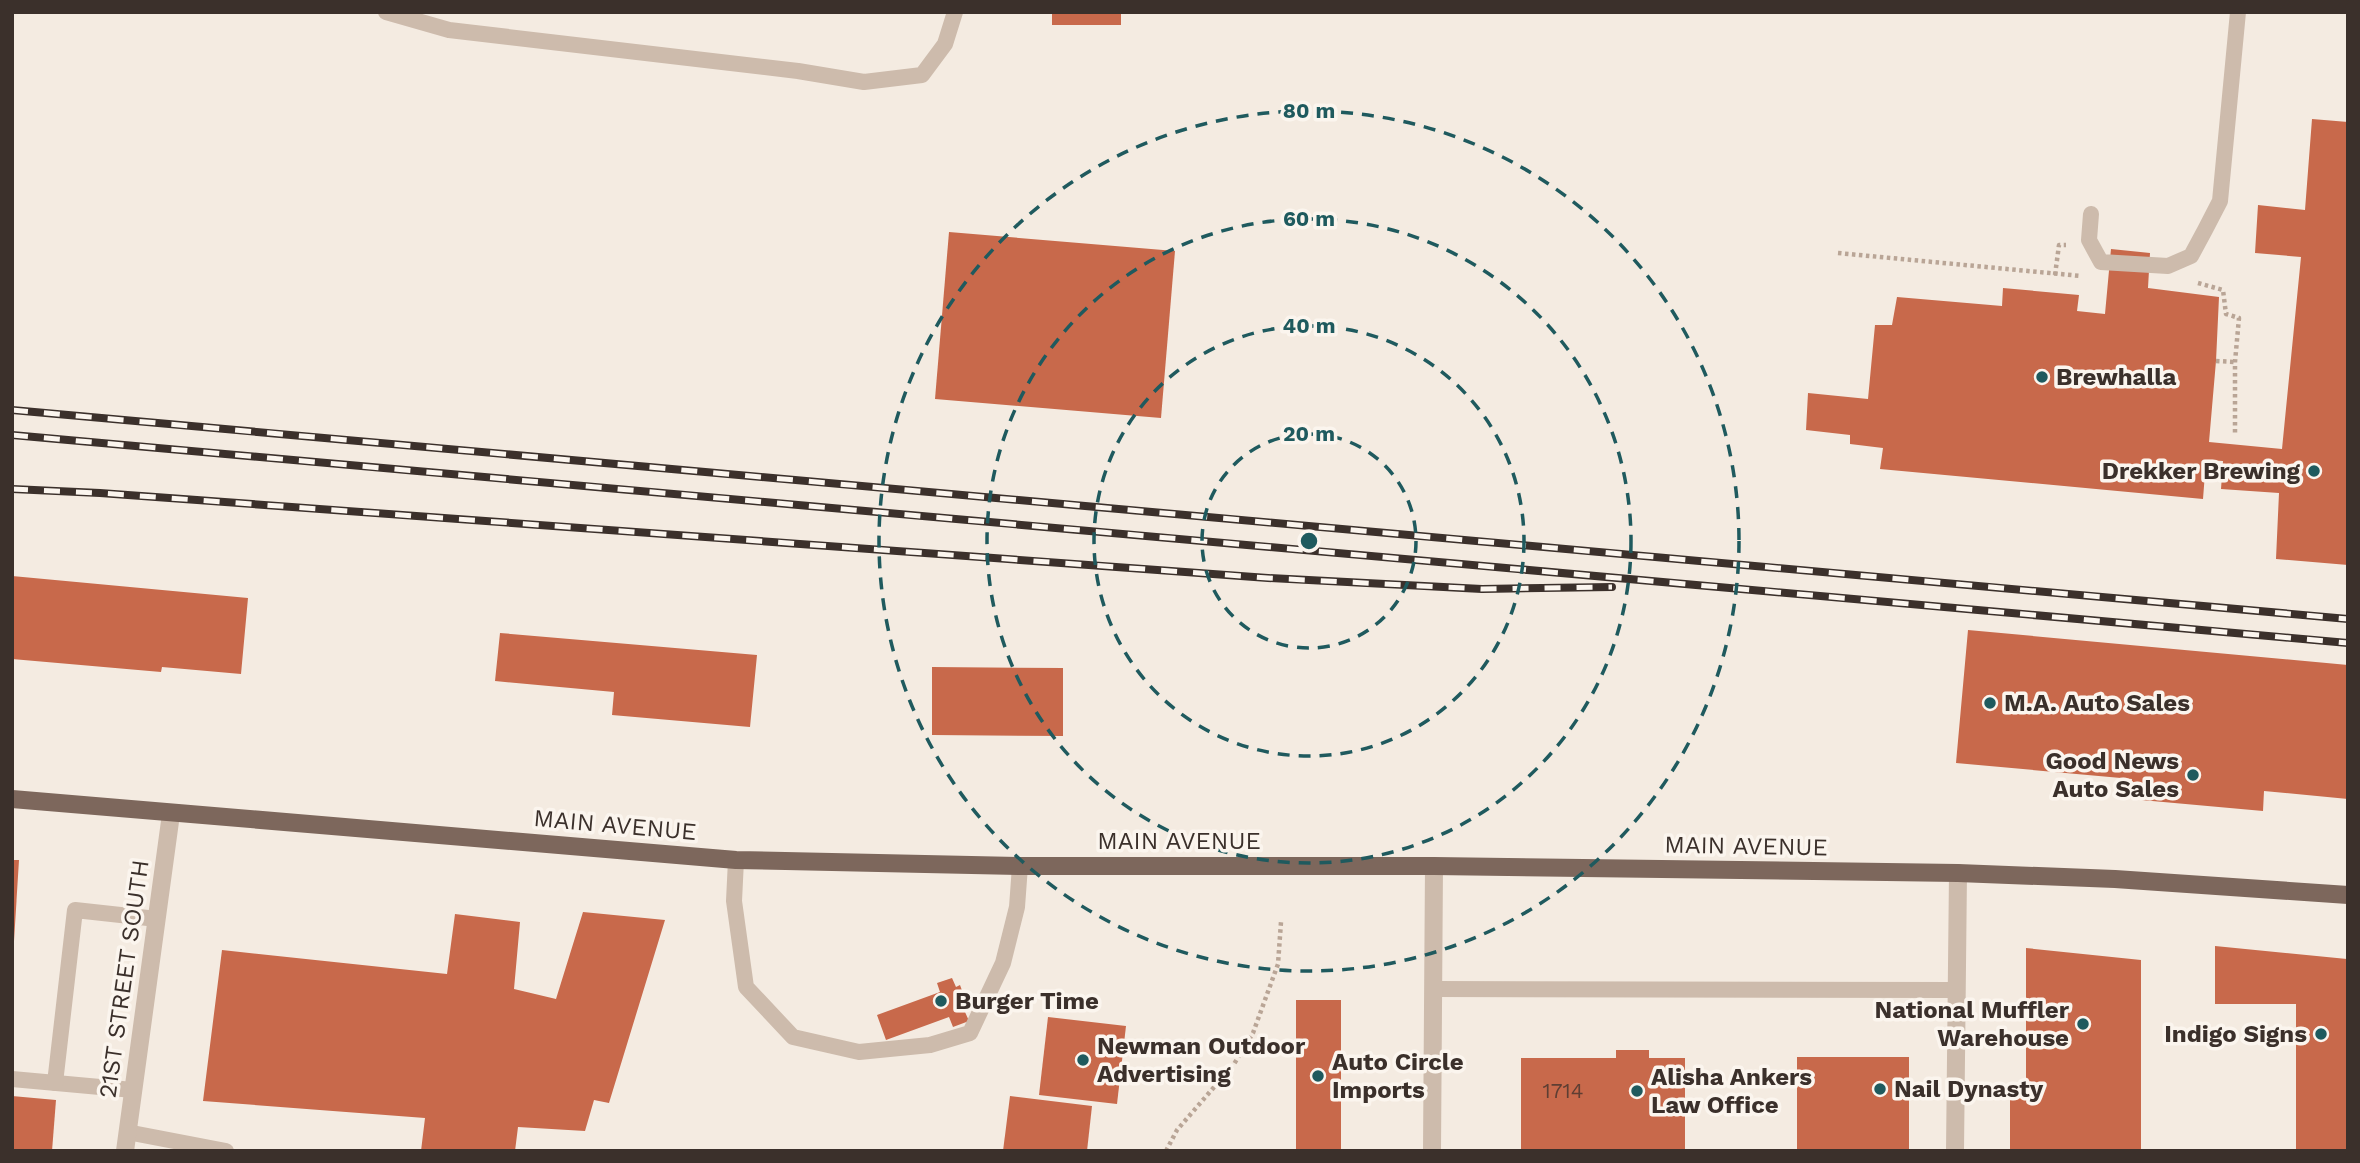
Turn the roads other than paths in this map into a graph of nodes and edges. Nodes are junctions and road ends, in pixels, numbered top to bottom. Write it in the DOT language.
graph roads {
  1 [pos="386,12"];
  2 [pos="955,12"];
  3 [pos="2238,12"];
  4 [pos="2091,214"];
  5 [pos="12,799"];
  6 [pos="171,814"];
  7 [pos="736,860"];
  8 [pos="1020,866"];
  9 [pos="1434,866"];
  10 [pos="1958,873"];
  11 [pos="2348,895"];
  12 [pos="157,919"];
  13 [pos="1434,989"];
  14 [pos="1957,990"];
  15 [pos="12,1079"];
  16 [pos="55,1083"];
  17 [pos="133,1090"];
  18 [pos="127,1132"];
  19 [pos="125,1151"];
  20 [pos="226,1151"];
  21 [pos="1432,1151"];
  22 [pos="1955,1151"];
  1 -- 2 [label="lane"];
  3 -- 4 [label="lane"];
  5 -- 6 [label="main road, MAIN AVENUE"];
  6 -- 7 [label="main road, MAIN AVENUE"];
  6 -- 12 [label="street, 21ST STREET SOUTH"];
  7 -- 8 [label="main road, MAIN AVENUE"];
  7 -- 8 [label="lane"];
  8 -- 9 [label="main road, MAIN AVENUE"];
  9 -- 10 [label="main road, MAIN AVENUE"];
  9 -- 13 [label="street"];
  10 -- 11 [label="main road, MAIN AVENUE"];
  10 -- 14 [label="street"];
  12 -- 16 [label="lane"];
  12 -- 17 [label="street, 21ST STREET SOUTH"];
  13 -- 14 [label="lane"];
  13 -- 21 [label="street"];
  14 -- 22 [label="street"];
  15 -- 16 [label="lane"];
  16 -- 17 [label="lane"];
  17 -- 18 [label="street, 21ST STREET SOUTH"];
  18 -- 19 [label="street, 21ST STREET SOUTH"];
  18 -- 20 [label="lane"];
}
